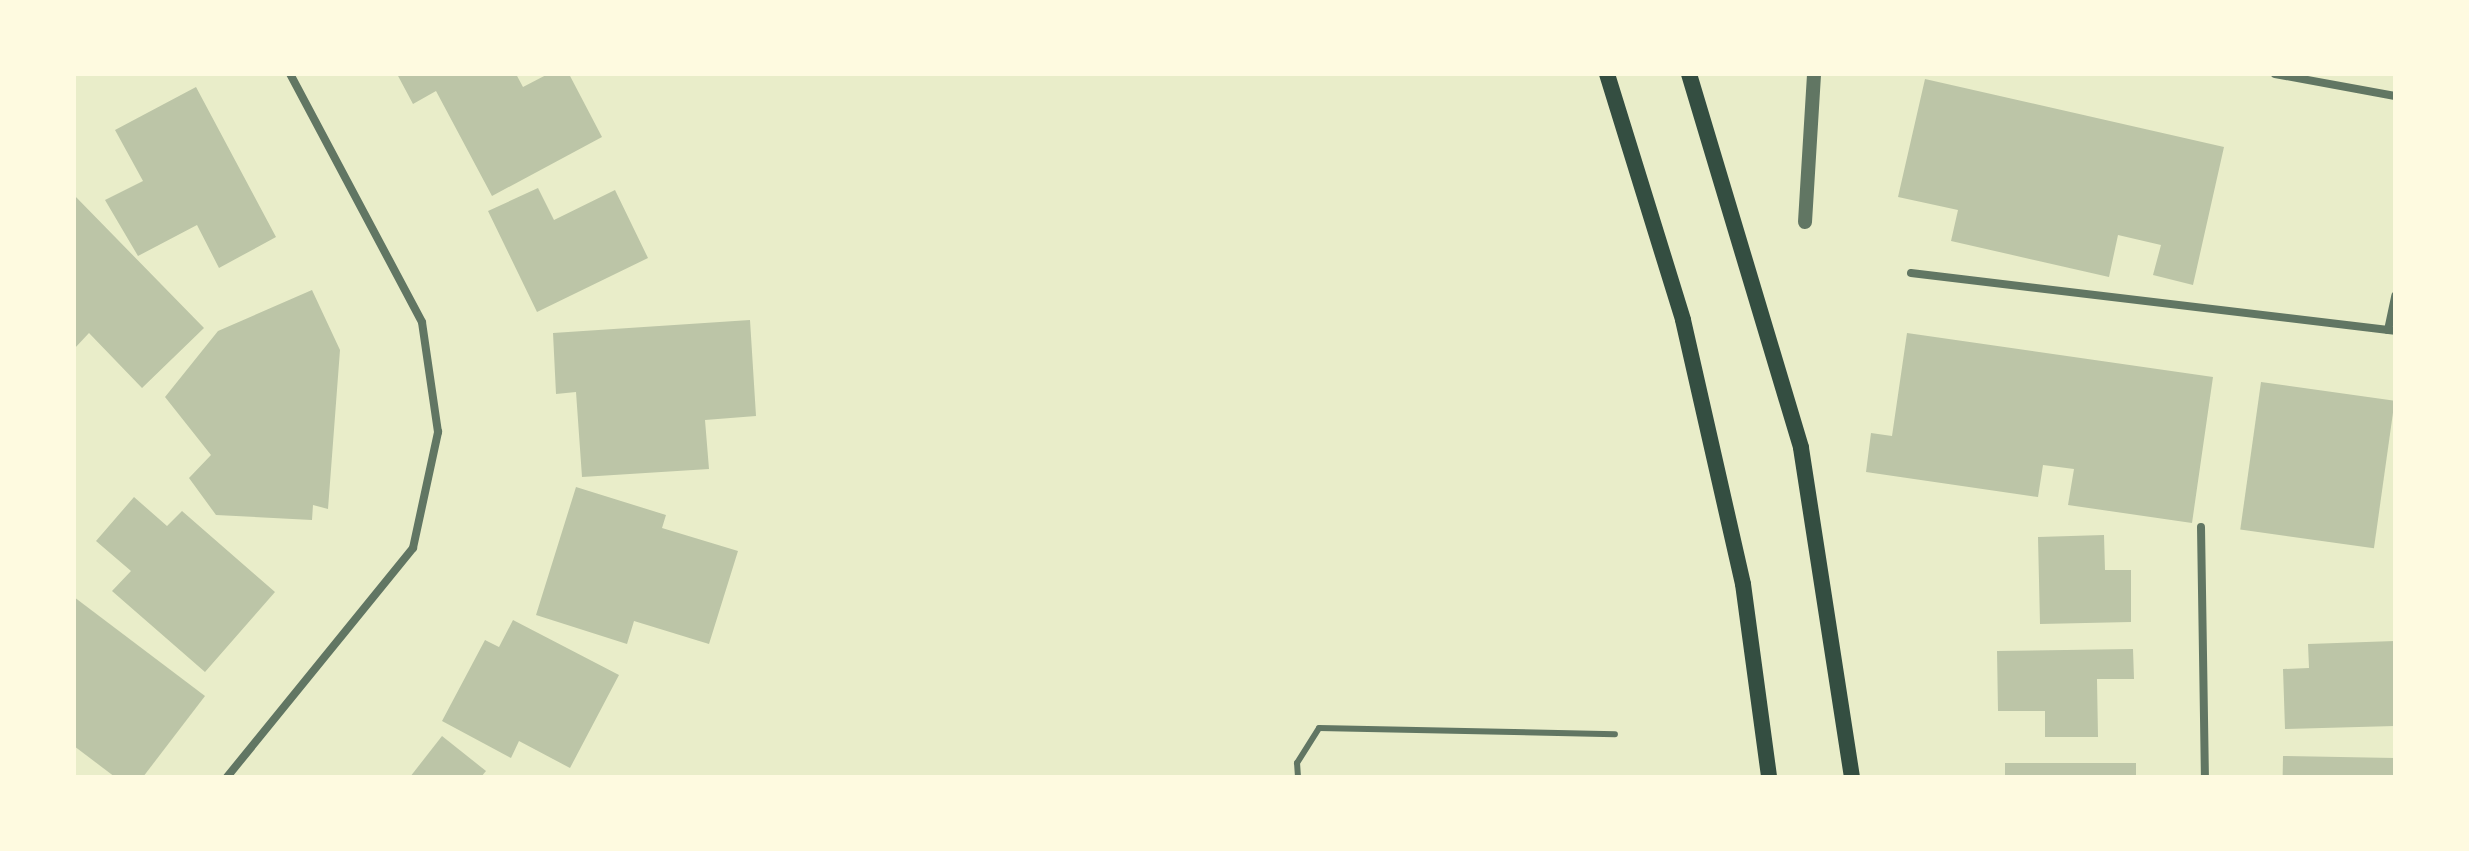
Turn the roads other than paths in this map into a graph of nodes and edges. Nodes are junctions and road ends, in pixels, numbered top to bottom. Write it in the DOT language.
graph roads {
  1 [pos="290,74"];
  2 [pos="1607,74"];
  3 [pos="1689,74"];
  4 [pos="1814,74"];
  5 [pos="2275,74"];
  6 [pos="2395,96"];
  7 [pos="1805,222"];
  8 [pos="1911,273"];
  9 [pos="2395,296"];
  10 [pos="2391,330"];
  11 [pos="2201,527"];
  12 [pos="1615,734"];
  13 [pos="227,777"];
  14 [pos="1298,777"];
  15 [pos="1769,777"];
  16 [pos="1852,777"];
  17 [pos="2205,777"];
  1 -- 13 [label="street"];
  2 -- 15 [label="main road"];
  3 -- 16 [label="main road"];
  4 -- 7 [label="street"];
  5 -- 6 [label="street"];
  8 -- 10 [label="street"];
  9 -- 10 [label="street"];
  11 -- 17 [label="street"];
  12 -- 14 [label="lane"];
}
